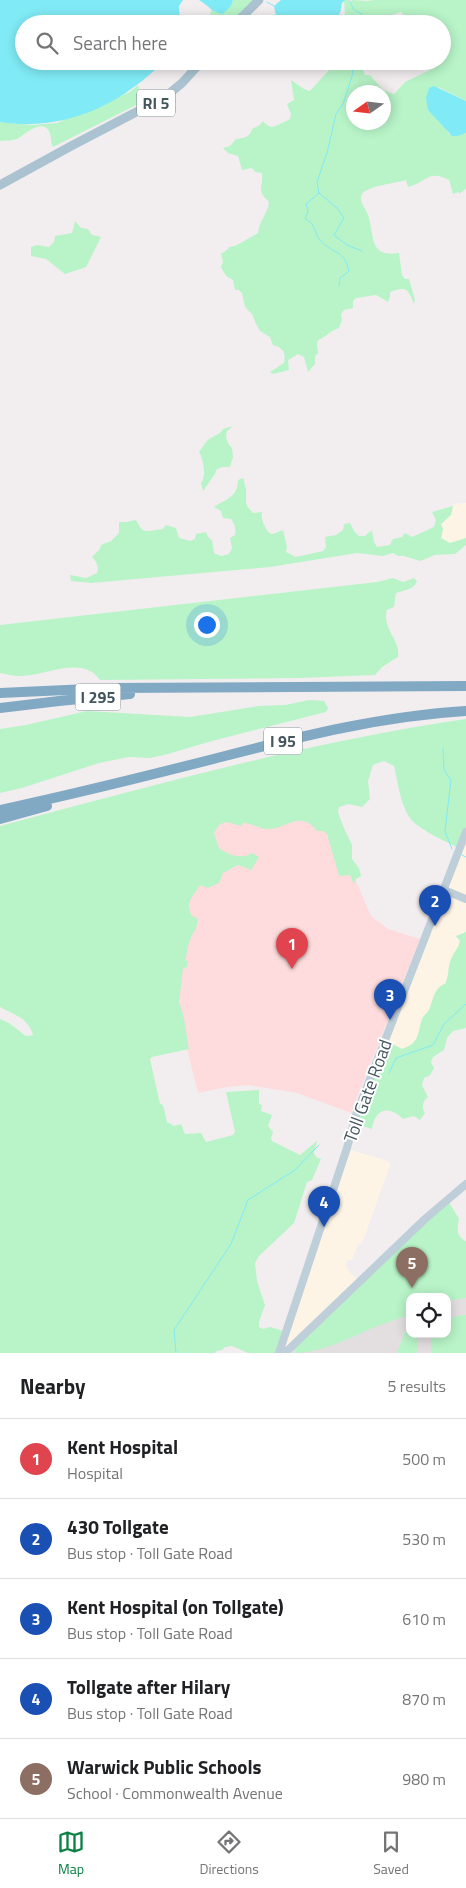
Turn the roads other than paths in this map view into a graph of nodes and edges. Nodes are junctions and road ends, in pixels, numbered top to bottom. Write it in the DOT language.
graph roads {
  1 [pos="258,0"];
  2 [pos="243,15"];
  3 [pos="194,70"];
  4 [pos="0,185"];
  5 [pos="466,686"];
  6 [pos="196,688"];
  7 [pos="0,693"];
  8 [pos="0,708"];
  9 [pos="466,711"];
  10 [pos="102,787"];
  11 [pos="0,810"];
  12 [pos="0,819"];
  13 [pos="466,832"];
  14 [pos="444,890"];
  15 [pos="466,899"];
  16 [pos="466,1184"];
  17 [pos="278,1353"];
  18 [pos="285,1353"];
  1 -- 2 [label="main road"];
  3 -- 4 [label="main road, RI 5"];
  5 -- 6 [label="highway"];
  6 -- 7 [label="highway"];
  6 -- 8 [label="highway, I 295"];
  9 -- 10 [label="highway, I 95"];
  10 -- 11 [label="highway, I 95"];
  10 -- 12 [label="highway"];
  13 -- 14 [label="main road, Toll Gate Road"];
  14 -- 15 [label="main road"];
  14 -- 17 [label="main road, Toll Gate Road"];
  16 -- 18 [label="main road"];
}
